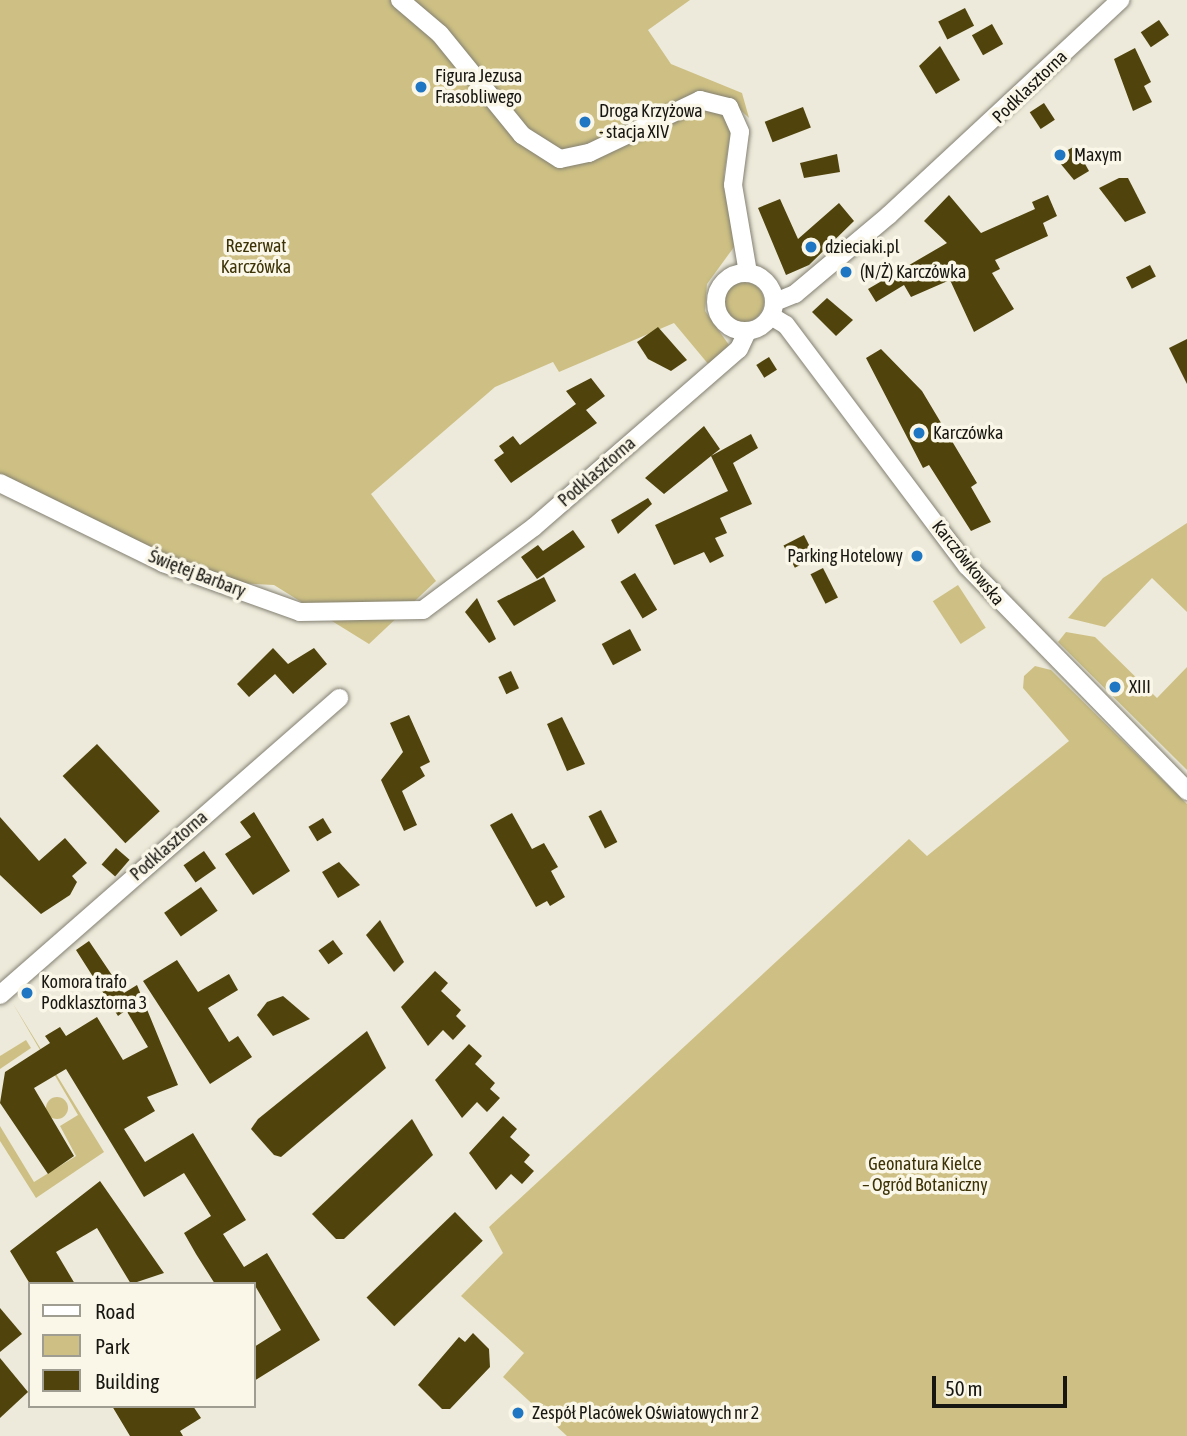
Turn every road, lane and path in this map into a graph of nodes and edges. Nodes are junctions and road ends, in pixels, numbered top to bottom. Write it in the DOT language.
graph roads {
  1 [pos="400,0"];
  2 [pos="1121,0"];
  3 [pos="748,273"];
  4 [pos="773,309"];
  5 [pos="747,332"];
  6 [pos="0,483"];
  7 [pos="408,611"];
  8 [pos="339,698"];
  9 [pos="1187,791"];
  10 [pos="3,987"];
  1 -- 3 [label="street"];
  2 -- 4 [label="street, Podklasztorna"];
  3 -- 4 [label="street"];
  3 -- 5 [label="street"];
  4 -- 5 [label="street, Podklasztorna"];
  4 -- 9 [label="street, Karczówkowska"];
  5 -- 7 [label="street, Podklasztorna"];
  6 -- 7 [label="street, Świętej Barbary"];
  8 -- 10 [label="street, Podklasztorna"];
}
